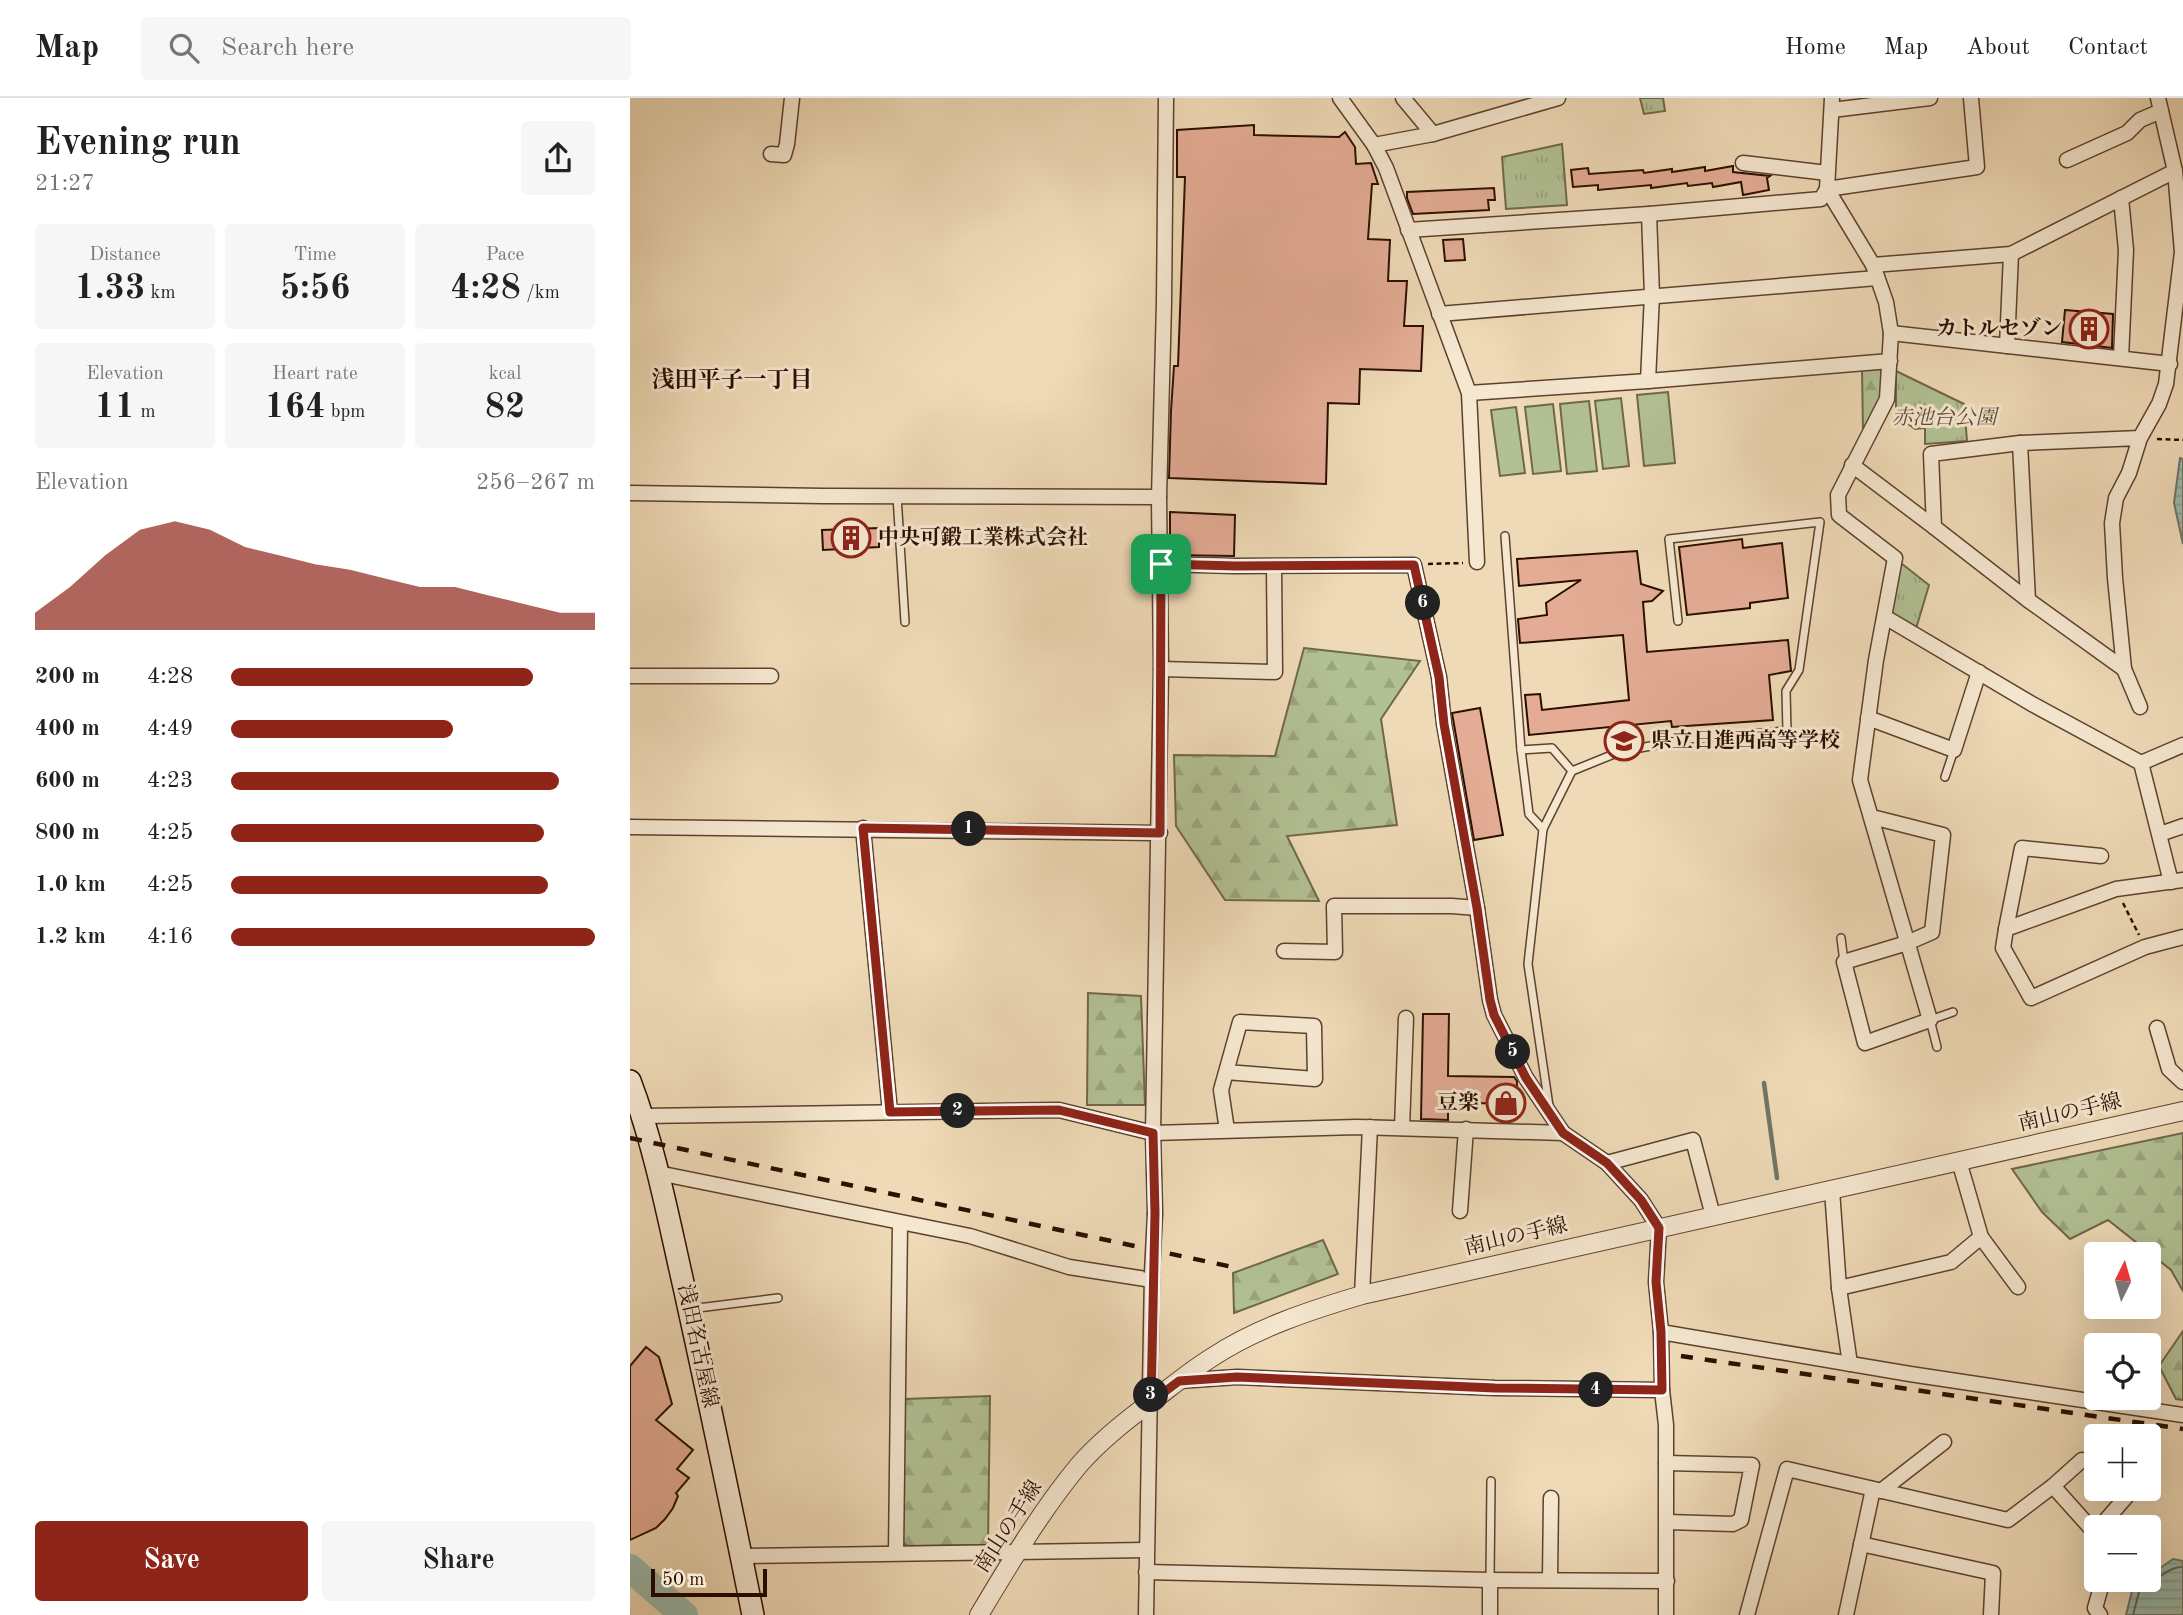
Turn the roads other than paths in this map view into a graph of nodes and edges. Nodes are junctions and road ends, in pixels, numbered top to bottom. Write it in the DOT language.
graph roads {
  1 [pos="792,98"];
  2 [pos="1166,98"];
  3 [pos="1340,98"];
  4 [pos="1403,98"];
  5 [pos="1558,98"];
  6 [pos="1930,98"];
  7 [pos="1971,98"];
  8 [pos="1832,104"];
  9 [pos="2160,104"];
  10 [pos="1433,134"];
  11 [pos="1374,145"];
  12 [pos="771,154"];
  13 [pos="2067,160"];
  14 [pos="1743,163"];
  15 [pos="2175,171"];
  16 [pos="1827,173"];
  17 [pos="1827,189"];
  18 [pos="2120,198"];
  19 [pos="1649,214"];
  20 [pos="1408,230"];
  21 [pos="2011,254"];
  22 [pos="1875,271"];
  23 [pos="1652,295"];
  24 [pos="1439,314"];
  25 [pos="1891,333"];
  26 [pos="2007,346"];
  27 [pos="2122,358"];
  28 [pos="1890,361"];
  29 [pos="2170,364"];
  30 [pos="1648,381"];
  31 [pos="1469,393"];
  32 [pos="2140,438"];
  33 [pos="2020,443"];
  34 [pos="1852,465"];
  35 [pos="630,493"];
  36 [pos="897,495"];
  37 [pos="1159,497"];
  38 [pos="1934,527"];
  39 [pos="1505,536"];
  40 [pos="1477,562"];
  41 [pos="1161,564"];
  42 [pos="1274,566"];
  43 [pos="2028,600"];
  44 [pos="1885,617"];
  45 [pos="1678,621"];
  46 [pos="905,622"];
  47 [pos="1161,669"];
  48 [pos="2124,669"];
  49 [pos="1979,672"];
  50 [pos="630,676"];
  51 [pos="771,676"];
  52 [pos="2140,707"];
  53 [pos="1868,718"];
  54 [pos="2183,745"];
  55 [pos="1521,750"];
  56 [pos="1954,750"];
  57 [pos="2141,763"];
  58 [pos="1572,772"];
  59 [pos="1945,777"];
  60 [pos="1872,817"];
  61 [pos="2183,826"];
  62 [pos="630,827"];
  63 [pos="863,828"];
  64 [pos="1543,829"];
  65 [pos="1160,833"];
  66 [pos="2160,834"];
  67 [pos="2101,856"];
  68 [pos="2177,881"];
  69 [pos="1477,908"];
  70 [pos="2007,929"];
  71 [pos="2183,937"];
  72 [pos="1842,938"];
  73 [pos="1907,943"];
  74 [pos="1284,951"];
  75 [pos="1844,962"];
  76 [pos="1953,1012"];
  77 [pos="1406,1018"];
  78 [pos="1930,1020"];
  79 [pos="2157,1028"];
  80 [pos="1937,1047"];
  81 [pos="1226,1072"];
  82 [pos="630,1081"];
  83 [pos="2183,1082"];
  84 [pos="2183,1111"];
  85 [pos="890,1112"];
  86 [pos="1550,1113"];
  87 [pos="643,1116"];
  88 [pos="1370,1127"];
  89 [pos="1402,1128"];
  90 [pos="1465,1129"];
  91 [pos="1227,1130"];
  92 [pos="1153,1133"];
  93 [pos="1563,1133"];
  94 [pos="1959,1161"];
  95 [pos="1607,1163"];
  96 [pos="659,1173"];
  97 [pos="1832,1190"];
  98 [pos="1460,1211"];
  99 [pos="1713,1216"];
  100 [pos="900,1223"];
  101 [pos="1659,1228"];
  102 [pos="1981,1237"];
  103 [pos="1152,1276"];
  104 [pos="2018,1287"];
  105 [pos="1839,1288"];
  106 [pos="1362,1295"];
  107 [pos="778,1298"];
  108 [pos="689,1310"];
  109 [pos="1661,1332"];
  110 [pos="1850,1364"];
  111 [pos="1179,1381"];
  112 [pos="1662,1390"];
  113 [pos="1151,1402"];
  114 [pos="2183,1415"];
  115 [pos="1944,1442"];
  116 [pos="2084,1460"];
  117 [pos="1666,1463"];
  118 [pos="1490,1481"];
  119 [pos="2053,1486"];
  120 [pos="1877,1490"];
  121 [pos="1551,1498"];
  122 [pos="2123,1501"];
  123 [pos="2111,1515"];
  124 [pos="2084,1518"];
  125 [pos="1667,1522"];
  126 [pos="1861,1544"];
  127 [pos="1018,1550"];
  128 [pos="1146,1550"];
  129 [pos="896,1553"];
  130 [pos="741,1556"];
  131 [pos="1146,1572"];
  132 [pos="1490,1580"];
  133 [pos="1550,1580"];
  134 [pos="1667,1581"];
  135 [pos="2100,1592"];
  136 [pos="1751,1613"];
  137 [pos="753,1615"];
  138 [pos="979,1615"];
  139 [pos="1146,1615"];
  140 [pos="1490,1615"];
  141 [pos="1667,1615"];
  142 [pos="1846,1615"];
  143 [pos="1991,1615"];
  144 [pos="2100,1615"];
  1 -- 12 [label="street"];
  2 -- 37 [label="street"];
  3 -- 11 [label="street"];
  4 -- 10 [label="street"];
  5 -- 10 [label="street"];
  6 -- 8 [label="street"];
  7 -- 17 [label="street"];
  8 -- 16 [label="street"];
  9 -- 13 [label="street"];
  9 -- 15 [label="street"];
  10 -- 11 [label="street"];
  11 -- 20 [label="street"];
  14 -- 16 [label="street"];
  15 -- 18 [label="street"];
  15 -- 29 [label="street"];
  16 -- 17 [label="street"];
  17 -- 19 [label="street"];
  17 -- 22 [label="street"];
  18 -- 21 [label="street"];
  18 -- 27 [label="street"];
  19 -- 20 [label="street"];
  19 -- 23 [label="street"];
  20 -- 24 [label="street"];
  21 -- 22 [label="street"];
  21 -- 26 [label="street"];
  22 -- 23 [label="street"];
  22 -- 25 [label="street"];
  23 -- 24 [label="street"];
  23 -- 30 [label="street"];
  24 -- 31 [label="street"];
  25 -- 26 [label="street"];
  25 -- 28 [label="street"];
  26 -- 27 [label="street"];
  27 -- 29 [label="street"];
  28 -- 30 [label="street"];
  28 -- 34 [label="street"];
  29 -- 32 [label="street"];
  30 -- 31 [label="street"];
  31 -- 40 [label="street"];
  32 -- 33 [label="street"];
  32 -- 48 [label="street"];
  33 -- 38 [label="street"];
  33 -- 43 [label="street"];
  34 -- 38 [label="street"];
  34 -- 44 [label="street"];
  35 -- 36 [label="street"];
  36 -- 37 [label="street"];
  36 -- 46 [label="lane"];
  37 -- 41 [label="street"];
  38 -- 43 [label="street"];
  39 -- 55 [label="lane"];
  41 -- 42 [label="street"];
  41 -- 47 [label="street"];
  42 -- 47 [label="street"];
  42 -- 69 [label="street"];
  43 -- 48 [label="street"];
  44 -- 49 [label="street"];
  44 -- 53 [label="street"];
  45 -- 58 [label="lane"];
  47 -- 65 [label="street"];
  48 -- 52 [label="street"];
  49 -- 56 [label="street"];
  49 -- 57 [label="street"];
  50 -- 51 [label="street"];
  53 -- 56 [label="street"];
  53 -- 60 [label="street"];
  54 -- 57 [label="street"];
  55 -- 58 [label="lane"];
  55 -- 64 [label="lane"];
  56 -- 59 [label="lane"];
  57 -- 66 [label="street"];
  58 -- 64 [label="lane"];
  60 -- 73 [label="street"];
  60 -- 73 [label="street"];
  61 -- 66 [label="street"];
  62 -- 63 [label="street"];
  63 -- 65 [label="street"];
  63 -- 85 [label="street"];
  64 -- 86 [label="lane"];
  65 -- 92 [label="street"];
  66 -- 68 [label="street"];
  67 -- 70 [label="street"];
  68 -- 70 [label="street"];
  69 -- 74 [label="street"];
  69 -- 86 [label="street"];
  70 -- 71 [label="street"];
  72 -- 75 [label="lane"];
  73 -- 75 [label="street"];
  73 -- 78 [label="street"];
  75 -- 78 [label="street"];
  76 -- 78 [label="lane"];
  77 -- 89 [label="street"];
  78 -- 80 [label="lane"];
  79 -- 83 [label="street"];
  81 -- 81 [label="street"];
  81 -- 91 [label="street"];
  82 -- 87 [label="main road, 浅田名古屋線"];
  84 -- 94 [label="street, 南山の手線"];
  85 -- 87 [label="street"];
  85 -- 92 [label="street"];
  86 -- 93 [label="street"];
  87 -- 96 [label="main road, 浅田名古屋線"];
  88 -- 89 [label="street"];
  88 -- 91 [label="street"];
  88 -- 106 [label="street"];
  89 -- 90 [label="street"];
  90 -- 93 [label="street"];
  90 -- 98 [label="street"];
  91 -- 92 [label="street"];
  92 -- 103 [label="street, bridge"];
  93 -- 95 [label="street"];
  94 -- 97 [label="street, 南山の手線"];
  94 -- 102 [label="street"];
  95 -- 99 [label="street"];
  95 -- 101 [label="street"];
  96 -- 100 [label="street"];
  96 -- 108 [label="main road, 浅田名古屋線"];
  97 -- 99 [label="street, 南山の手線"];
  97 -- 105 [label="street"];
  99 -- 101 [label="street, 南山の手線"];
  100 -- 103 [label="street"];
  100 -- 129 [label="street"];
  101 -- 106 [label="street, 南山の手線"];
  101 -- 109 [label="street"];
  102 -- 104 [label="street"];
  102 -- 105 [label="street"];
  103 -- 113 [label="street"];
  105 -- 110 [label="street"];
  106 -- 111 [label="street, 南山の手線"];
  107 -- 108 [label="lane"];
  108 -- 130 [label="main road, 浅田名古屋線"];
  109 -- 110 [label="street"];
  109 -- 112 [label="street"];
  110 -- 114 [label="street"];
  111 -- 112 [label="street"];
  111 -- 113 [label="street, 南山の手線"];
  112 -- 117 [label="street"];
  113 -- 127 [label="street, 南山の手線"];
  113 -- 128 [label="street"];
  115 -- 120 [label="street"];
  116 -- 119 [label="street"];
  117 -- 125 [label="street"];
  117 -- 125 [label="street"];
  118 -- 132 [label="lane"];
  119 -- 120 [label="street"];
  119 -- 124 [label="street"];
  120 -- 126 [label="street"];
  120 -- 136 [label="street"];
  121 -- 133 [label="street"];
  122 -- 123 [label="street"];
  125 -- 134 [label="street"];
  126 -- 142 [label="street"];
  126 -- 143 [label="street"];
  127 -- 128 [label="street"];
  127 -- 129 [label="street"];
  127 -- 138 [label="street, 南山の手線"];
  128 -- 131 [label="street"];
  129 -- 130 [label="street"];
  130 -- 137 [label="main road, 浅田名古屋線"];
  131 -- 132 [label="street"];
  131 -- 139 [label="street"];
  132 -- 133 [label="street"];
  132 -- 140 [label="street"];
  133 -- 134 [label="street"];
  134 -- 141 [label="street"];
  135 -- 144 [label="street"];
}
